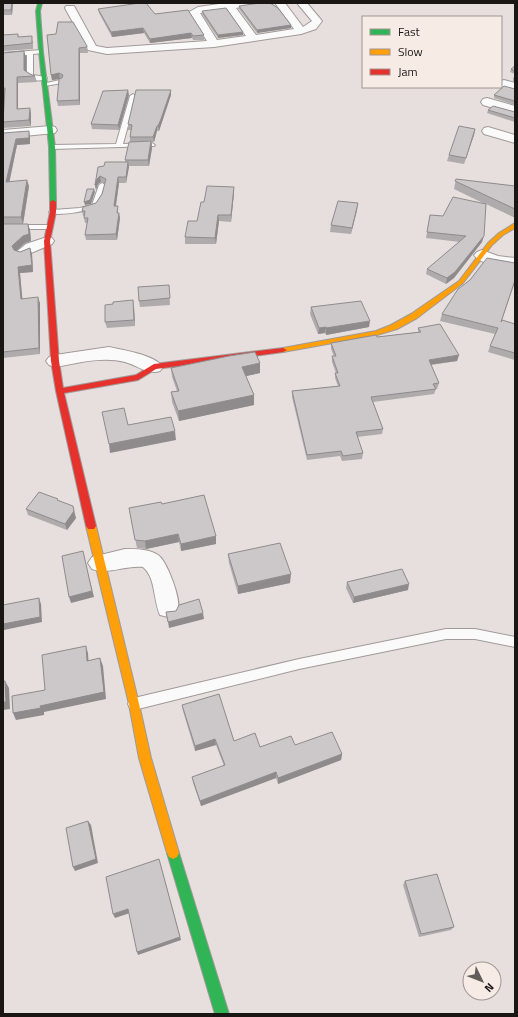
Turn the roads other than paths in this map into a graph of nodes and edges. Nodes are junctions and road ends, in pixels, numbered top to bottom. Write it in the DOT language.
graph roads {
  1 [pos="40,3"];
  2 [pos="248,3"];
  3 [pos="280,3"];
  4 [pos="302,3"];
  5 [pos="230,6"];
  6 [pos="70,8"];
  7 [pos="302,31"];
  8 [pos="253,38"];
  9 [pos="214,44"];
  10 [pos="41,52"];
  11 [pos="30,53"];
  12 [pos="3,55"];
  13 [pos="45,81"];
  14 [pos="60,82"];
  15 [pos="133,96"];
  16 [pos="487,102"];
  17 [pos="515,110"];
  18 [pos="50,130"];
  19 [pos="488,131"];
  20 [pos="3,134"];
  21 [pos="515,139"];
  22 [pos="119,145"];
  23 [pos="152,145"];
  24 [pos="52,147"];
  25 [pos="102,185"];
  26 [pos="53,212"];
  27 [pos="515,226"];
  28 [pos="3,228"];
  29 [pos="48,234"];
  30 [pos="22,254"];
  31 [pos="482,255"];
  32 [pos="515,263"];
  33 [pos="55,361"];
  34 [pos="154,367"];
  35 [pos="60,391"];
  36 [pos="99,563"];
  37 [pos="168,608"];
  38 [pos="515,642"];
  39 [pos="134,704"];
  40 [pos="222,1014"];
  1 -- 10 [label="street"];
  2 -- 5 [label="street"];
  3 -- 7 [label="street"];
  4 -- 7 [label="street"];
  5 -- 8 [label="street"];
  5 -- 9 [label="street"];
  6 -- 9 [label="street"];
  7 -- 8 [label="street"];
  8 -- 9 [label="street"];
  10 -- 11 [label="lane"];
  10 -- 13 [label="street"];
  11 -- 12 [label="lane"];
  11 -- 13 [label="lane"];
  13 -- 14 [label="lane"];
  13 -- 18 [label="street"];
  15 -- 22 [label="lane"];
  16 -- 17 [label="street"];
  18 -- 20 [label="street"];
  18 -- 24 [label="street"];
  19 -- 21 [label="street"];
  22 -- 23 [label="lane"];
  22 -- 24 [label="lane"];
  24 -- 26 [label="street"];
  25 -- 26 [label="lane"];
  26 -- 29 [label="street"];
  27 -- 31 [label="street"];
  28 -- 29 [label="lane"];
  29 -- 30 [label="street"];
  29 -- 33 [label="street"];
  31 -- 32 [label="street"];
  31 -- 34 [label="street"];
  33 -- 34 [label="street"];
  33 -- 35 [label="street"];
  34 -- 35 [label="street"];
  35 -- 36 [label="street"];
  36 -- 37 [label="street"];
  36 -- 39 [label="street"];
  38 -- 39 [label="lane"];
  39 -- 40 [label="street"];
}
